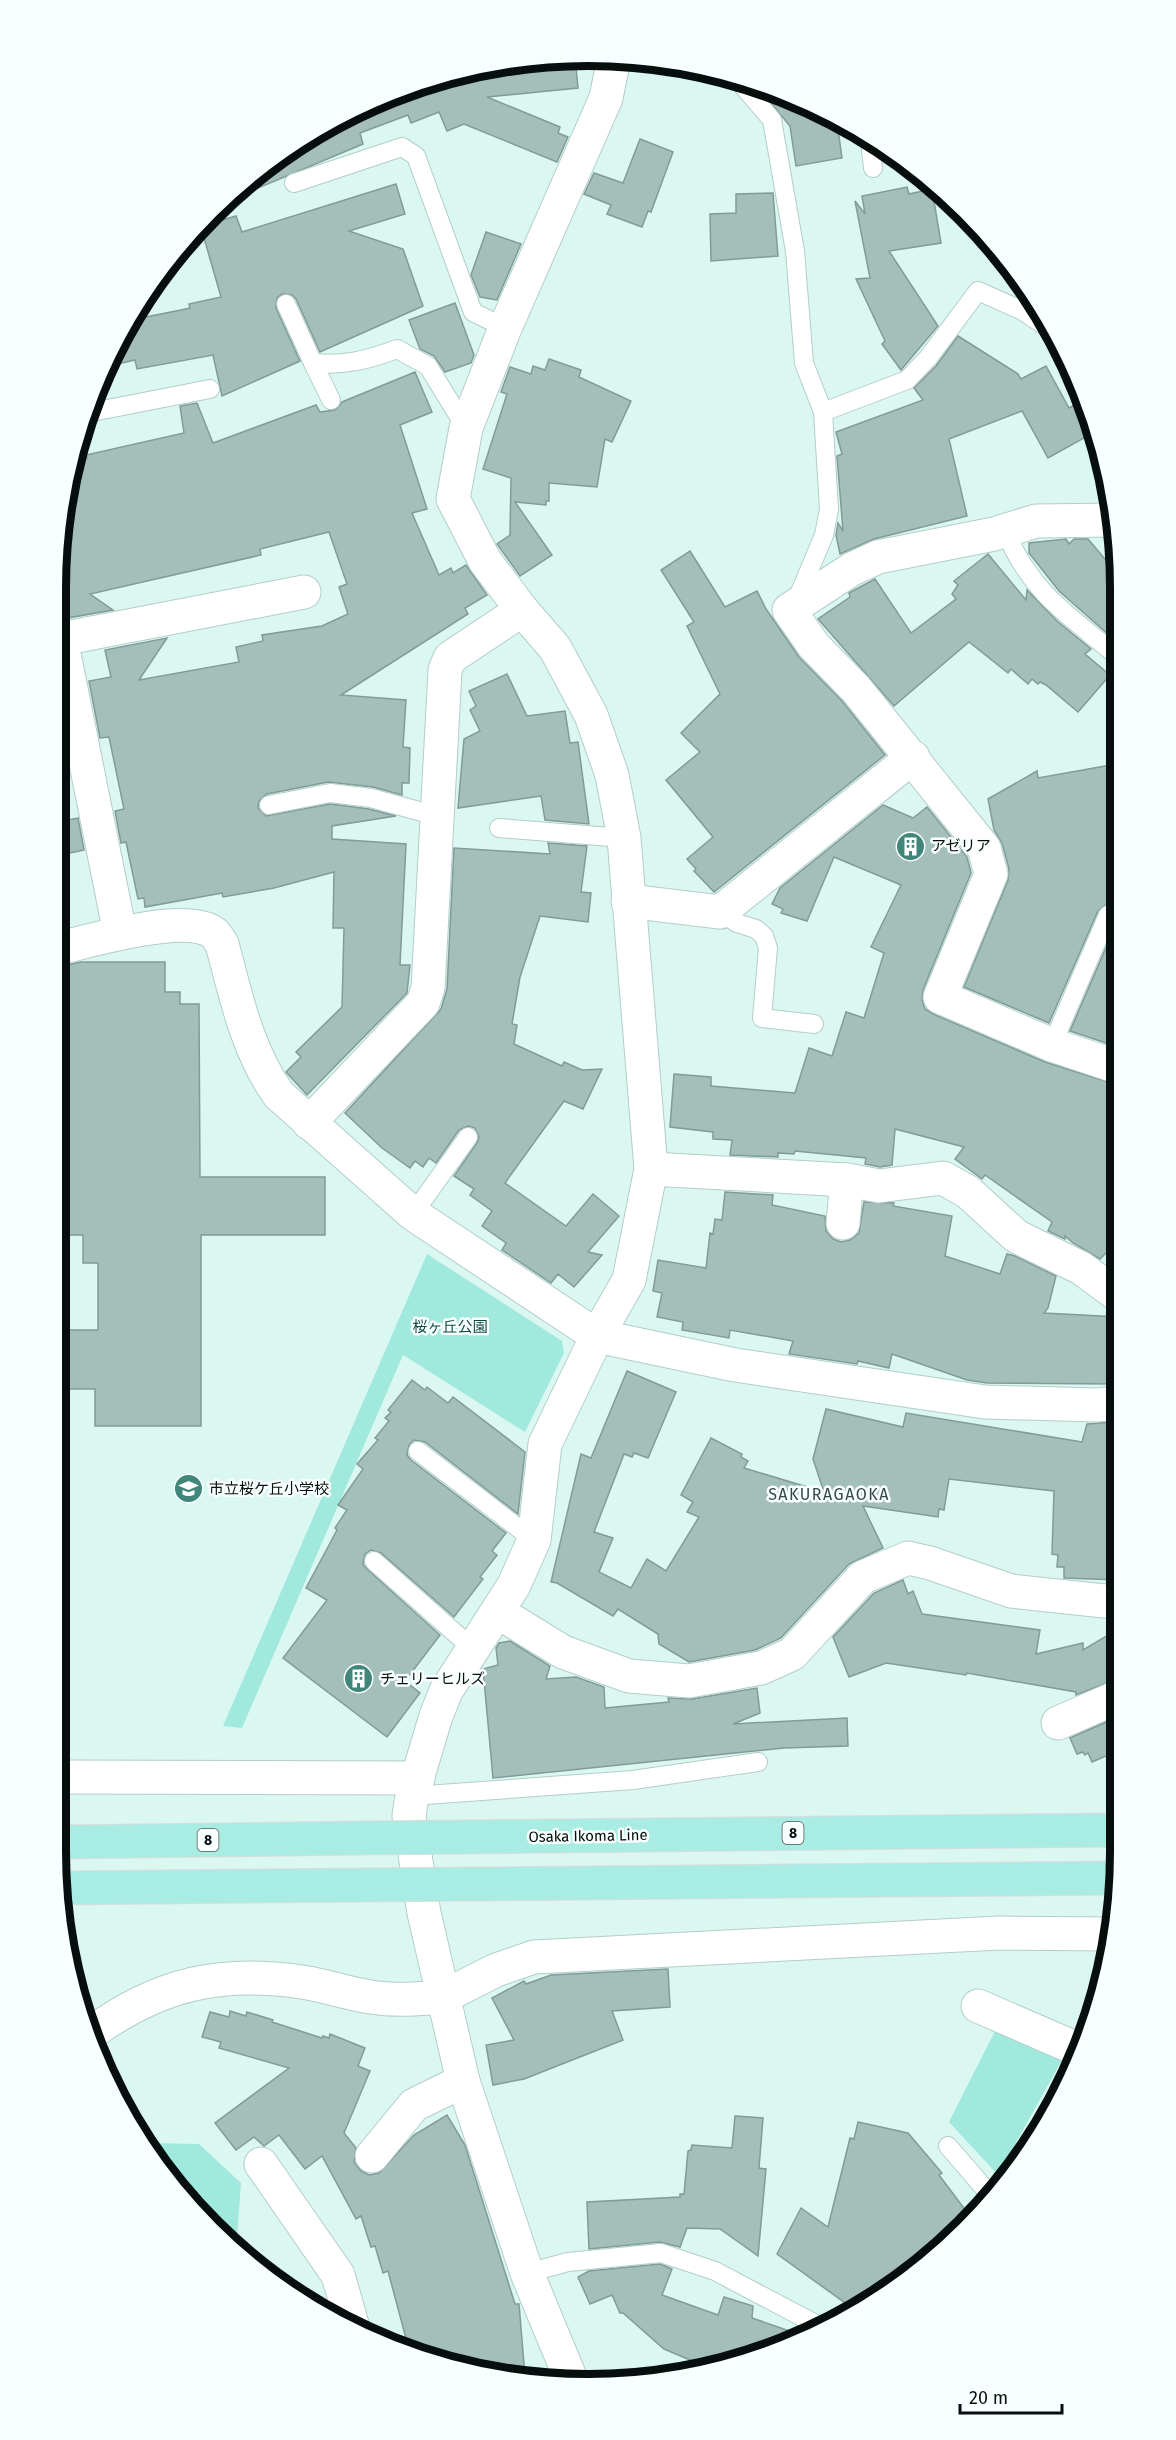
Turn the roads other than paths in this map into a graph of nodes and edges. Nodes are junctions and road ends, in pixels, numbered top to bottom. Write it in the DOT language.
graph roads {
  1 [pos="612,67"];
  2 [pos="747,91"];
  3 [pos="871,150"];
  4 [pos="873,168"];
  5 [pos="294,183"];
  6 [pos="286,304"];
  7 [pos="1035,319"];
  8 [pos="505,328"];
  9 [pos="313,363"];
  10 [pos="210,389"];
  11 [pos="331,400"];
  12 [pos="97,411"];
  13 [pos="824,412"];
  14 [pos="466,428"];
  15 [pos="1106,520"];
  16 [pos="1005,530"];
  17 [pos="304,592"];
  18 [pos="795,606"];
  19 [pos="522,610"];
  20 [pos="66,638"];
  21 [pos="1110,649"];
  22 [pos="66,664"];
  23 [pos="913,757"];
  24 [pos="269,806"];
  25 [pos="437,816"];
  26 [pos="499,828"];
  27 [pos="624,838"];
  28 [pos="628,901"];
  29 [pos="720,912"];
  30 [pos="1108,915"];
  31 [pos="120,933"];
  32 [pos="66,946"];
  33 [pos="814,1024"];
  34 [pos="1052,1045"];
  35 [pos="1110,1064"];
  36 [pos="309,1123"];
  37 [pos="468,1137"];
  38 [pos="651,1169"];
  39 [pos="847,1179"];
  40 [pos="413,1214"];
  41 [pos="843,1223"];
  42 [pos="1110,1290"];
  43 [pos="597,1336"];
  44 [pos="1110,1404"];
  45 [pos="418,1451"];
  46 [pos="534,1540"];
  47 [pos="374,1561"];
  48 [pos="1110,1600"];
  49 [pos="498,1612"];
  50 [pos="472,1648"];
  51 [pos="1110,1700"];
  52 [pos="1058,1723"];
  53 [pos="758,1762"];
  54 [pos="66,1777"];
  55 [pos="415,1787"];
  56 [pos="1110,1830"];
  57 [pos="66,1842"];
  58 [pos="1109,1878"];
  59 [pos="67,1888"];
  60 [pos="1104,1934"];
  61 [pos="443,1997"];
  62 [pos="978,2006"];
  63 [pos="97,2029"];
  64 [pos="1072,2046"];
  65 [pos="463,2081"];
  66 [pos="948,2146"];
  67 [pos="372,2156"];
  68 [pos="261,2164"];
  69 [pos="986,2189"];
  70 [pos="527,2273"];
  71 [pos="350,2316"];
  72 [pos="814,2322"];
  73 [pos="569,2373"];
  1 -- 8 [label="street"];
  2 -- 13 [label="lane"];
  3 -- 4 [label="lane"];
  5 -- 8 [label="lane"];
  6 -- 9 [label="lane"];
  7 -- 13 [label="lane"];
  8 -- 14 [label="street"];
  9 -- 11 [label="lane"];
  9 -- 14 [label="lane"];
  10 -- 12 [label="lane"];
  13 -- 18 [label="lane"];
  14 -- 19 [label="street"];
  15 -- 16 [label="street"];
  16 -- 18 [label="street"];
  16 -- 21 [label="lane"];
  17 -- 20 [label="street"];
  18 -- 23 [label="street"];
  19 -- 25 [label="street"];
  19 -- 27 [label="street"];
  22 -- 31 [label="street"];
  23 -- 29 [label="street"];
  23 -- 34 [label="street"];
  24 -- 25 [label="lane"];
  25 -- 36 [label="street"];
  26 -- 27 [label="lane"];
  27 -- 28 [label="street"];
  28 -- 29 [label="street"];
  28 -- 38 [label="street"];
  29 -- 33 [label="lane"];
  30 -- 34 [label="lane"];
  31 -- 32 [label="street"];
  31 -- 36 [label="street"];
  34 -- 35 [label="street"];
  36 -- 40 [label="street"];
  37 -- 40 [label="lane"];
  38 -- 39 [label="street"];
  38 -- 43 [label="street"];
  39 -- 41 [label="street"];
  39 -- 42 [label="street"];
  40 -- 43 [label="street"];
  43 -- 44 [label="street"];
  43 -- 46 [label="street"];
  45 -- 46 [label="lane"];
  46 -- 49 [label="street"];
  47 -- 50 [label="lane"];
  48 -- 49 [label="street"];
  49 -- 50 [label="street"];
  50 -- 55 [label="street"];
  51 -- 52 [label="street"];
  53 -- 55 [label="lane"];
  54 -- 55 [label="street"];
  55 -- 61 [label="street"];
  56 -- 57 [label="main road, Osaka Ikoma Line / 8, bridge"];
  58 -- 59 [label="main road, bridge"];
  60 -- 61 [label="street"];
  61 -- 63 [label="street"];
  61 -- 65 [label="street"];
  62 -- 64 [label="street"];
  65 -- 67 [label="street"];
  65 -- 70 [label="street"];
  66 -- 69 [label="lane"];
  68 -- 71 [label="street"];
  70 -- 72 [label="lane"];
  70 -- 73 [label="street"];
}
